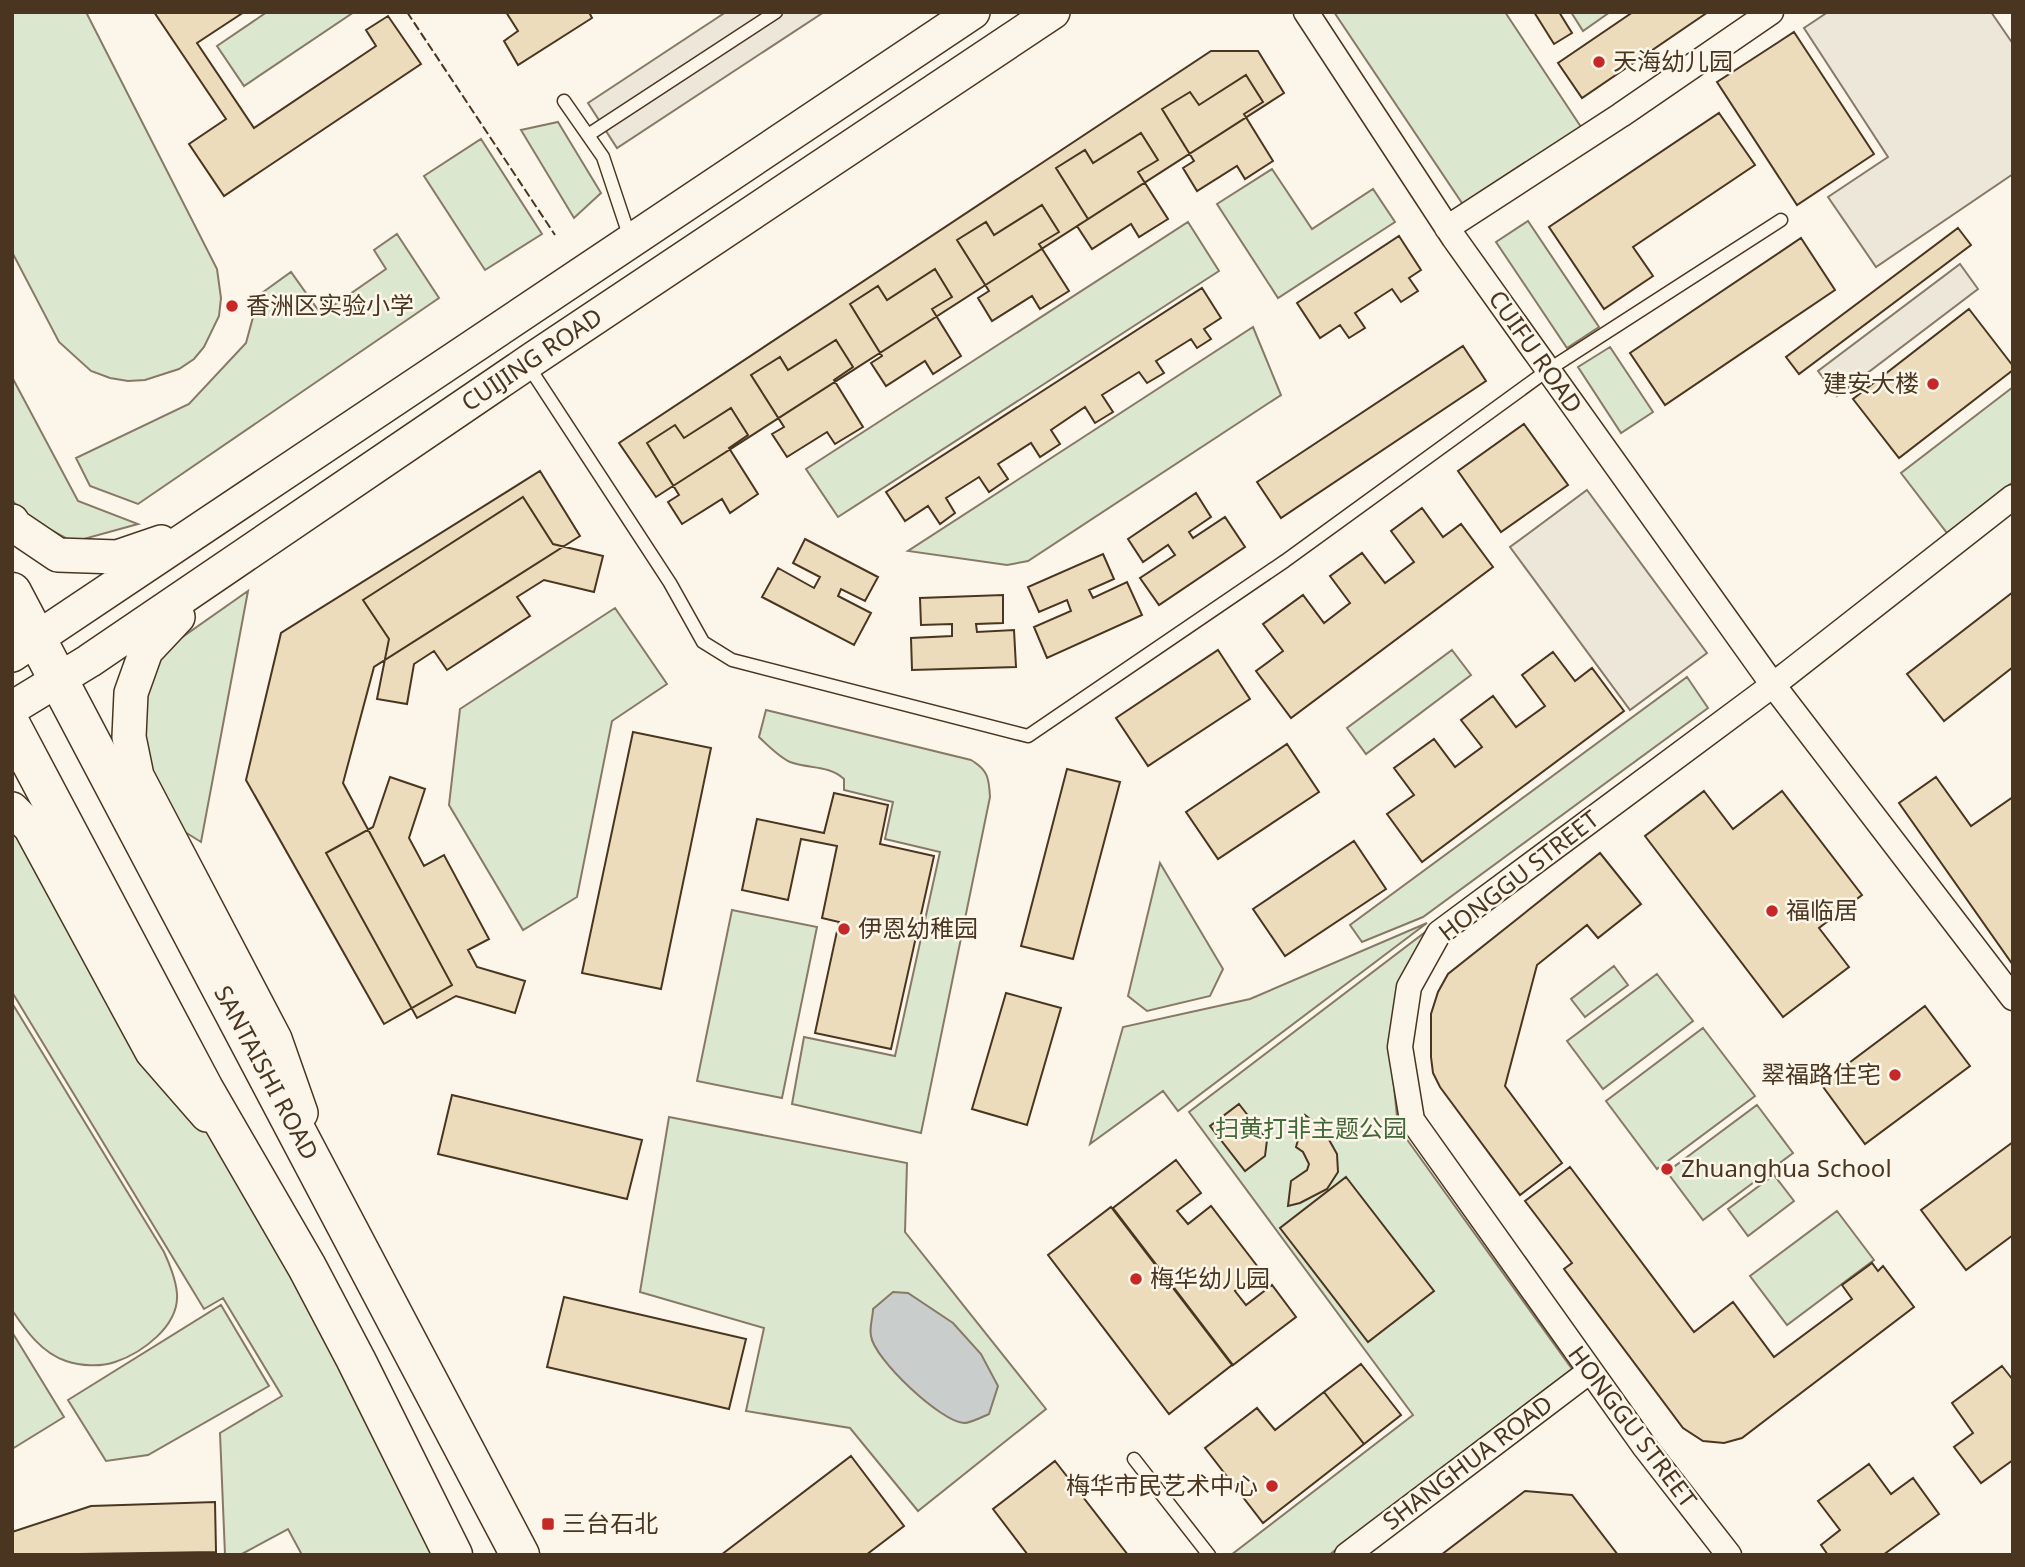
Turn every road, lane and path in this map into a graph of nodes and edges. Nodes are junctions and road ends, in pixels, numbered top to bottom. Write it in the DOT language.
graph roads {
  1 [pos="776,12"];
  2 [pos="973,12"];
  3 [pos="1053,12"];
  4 [pos="1306,12"];
  5 [pos="1771,12"];
  6 [pos="564,101"];
  7 [pos="588,135"];
  8 [pos="1781,220"];
  9 [pos="1447,228"];
  10 [pos="632,241"];
  11 [pos="527,363"];
  12 [pos="1548,370"];
  13 [pos="2013,497"];
  14 [pos="12,522"];
  15 [pos="204,528"];
  16 [pos="216,576"];
  17 [pos="12,592"];
  18 [pos="24,647"];
  19 [pos="60,679"];
  20 [pos="1773,685"];
  21 [pos="12,708"];
  22 [pos="12,727"];
  23 [pos="12,809"];
  24 [pos="2013,998"];
  25 [pos="245,1159"];
  26 [pos="330,1195"];
  27 [pos="1590,1371"];
  28 [pos="1134,1459"];
  29 [pos="453,1555"];
  30 [pos="520,1555"];
  31 [pos="1209,1555"];
  32 [pos="1347,1555"];
  33 [pos="1729,1555"];
  1 -- 7 [label="lane"];
  2 -- 10 [label="main road, CUIJING ROAD"];
  3 -- 11 [label="main road, CUIJING ROAD"];
  4 -- 9 [label="street, CUIFU ROAD"];
  5 -- 9 [label="street"];
  6 -- 7 [label="lane"];
  7 -- 10 [label="lane"];
  8 -- 12 [label="lane"];
  9 -- 12 [label="street, CUIFU ROAD"];
  10 -- 15 [label="main road, CUIJING ROAD"];
  11 -- 12 [label="lane"];
  11 -- 16 [label="main road, CUIJING ROAD"];
  12 -- 20 [label="street, CUIFU ROAD"];
  13 -- 20 [label="street, HONGGU STREET"];
  14 -- 15 [label="main road"];
  15 -- 18 [label="main road, CUIJING ROAD"];
  16 -- 19 [label="main road, CUIJING ROAD"];
  16 -- 26 [label="main road"];
  17 -- 18 [label="main road, SANTAISHI ROAD"];
  18 -- 19 [label="main road, SANTAISHI ROAD"];
  19 -- 21 [label="main road, CUIJING ROAD"];
  19 -- 26 [label="main road, SANTAISHI ROAD"];
  20 -- 24 [label="street, CUIFU ROAD"];
  20 -- 27 [label="street, HONGGU STREET"];
  22 -- 25 [label="main road"];
  23 -- 25 [label="main road"];
  25 -- 29 [label="main road"];
  26 -- 30 [label="main road, SANTAISHI ROAD"];
  27 -- 32 [label="street, SHANGHUA ROAD"];
  27 -- 33 [label="street, HONGGU STREET"];
  28 -- 31 [label="lane"];
}
